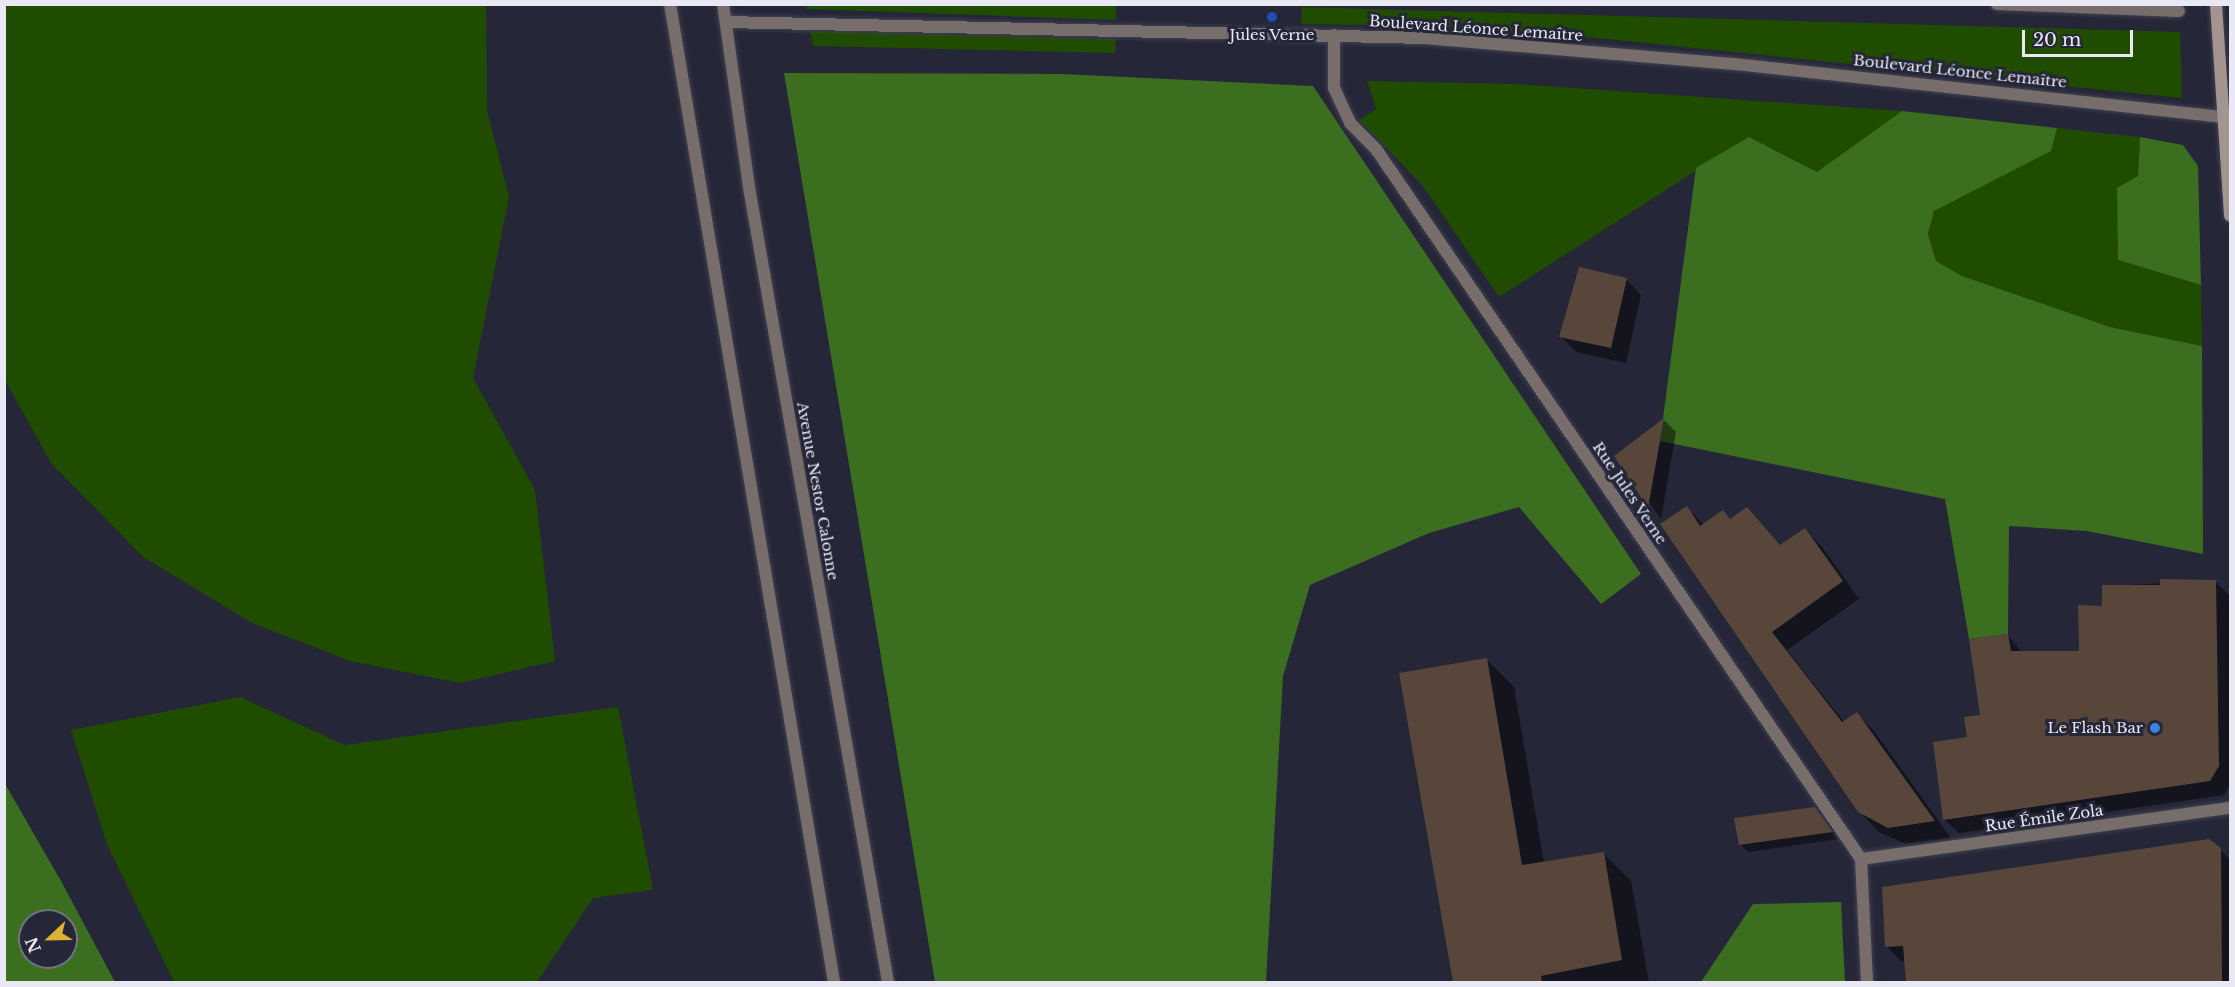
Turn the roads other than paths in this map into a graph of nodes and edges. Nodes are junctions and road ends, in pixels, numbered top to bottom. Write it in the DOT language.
graph roads {
  1 [pos="670,4"];
  2 [pos="723,4"];
  3 [pos="1997,4"];
  4 [pos="2216,4"];
  5 [pos="2180,11"];
  6 [pos="726,22"];
  7 [pos="1334,35"];
  8 [pos="2230,107"];
  9 [pos="2220,117"];
  10 [pos="2230,216"];
  11 [pos="2230,808"];
  12 [pos="1861,859"];
  13 [pos="834,982"];
  14 [pos="888,982"];
  15 [pos="1867,982"];
  1 -- 13 [label="street"];
  2 -- 6 [label="street, Avenue Nestor Calonne"];
  3 -- 5 [label="street"];
  4 -- 9 [label="main road"];
  6 -- 7 [label="street, Boulevard Léonce Lemaître"];
  6 -- 14 [label="street, Avenue Nestor Calonne"];
  7 -- 9 [label="street, Boulevard Léonce Lemaître"];
  7 -- 12 [label="street, Rue Jules Verne"];
  8 -- 9 [label="main road"];
  9 -- 10 [label="main road"];
  11 -- 12 [label="street, Rue Émile Zola"];
  12 -- 15 [label="street"];
}
